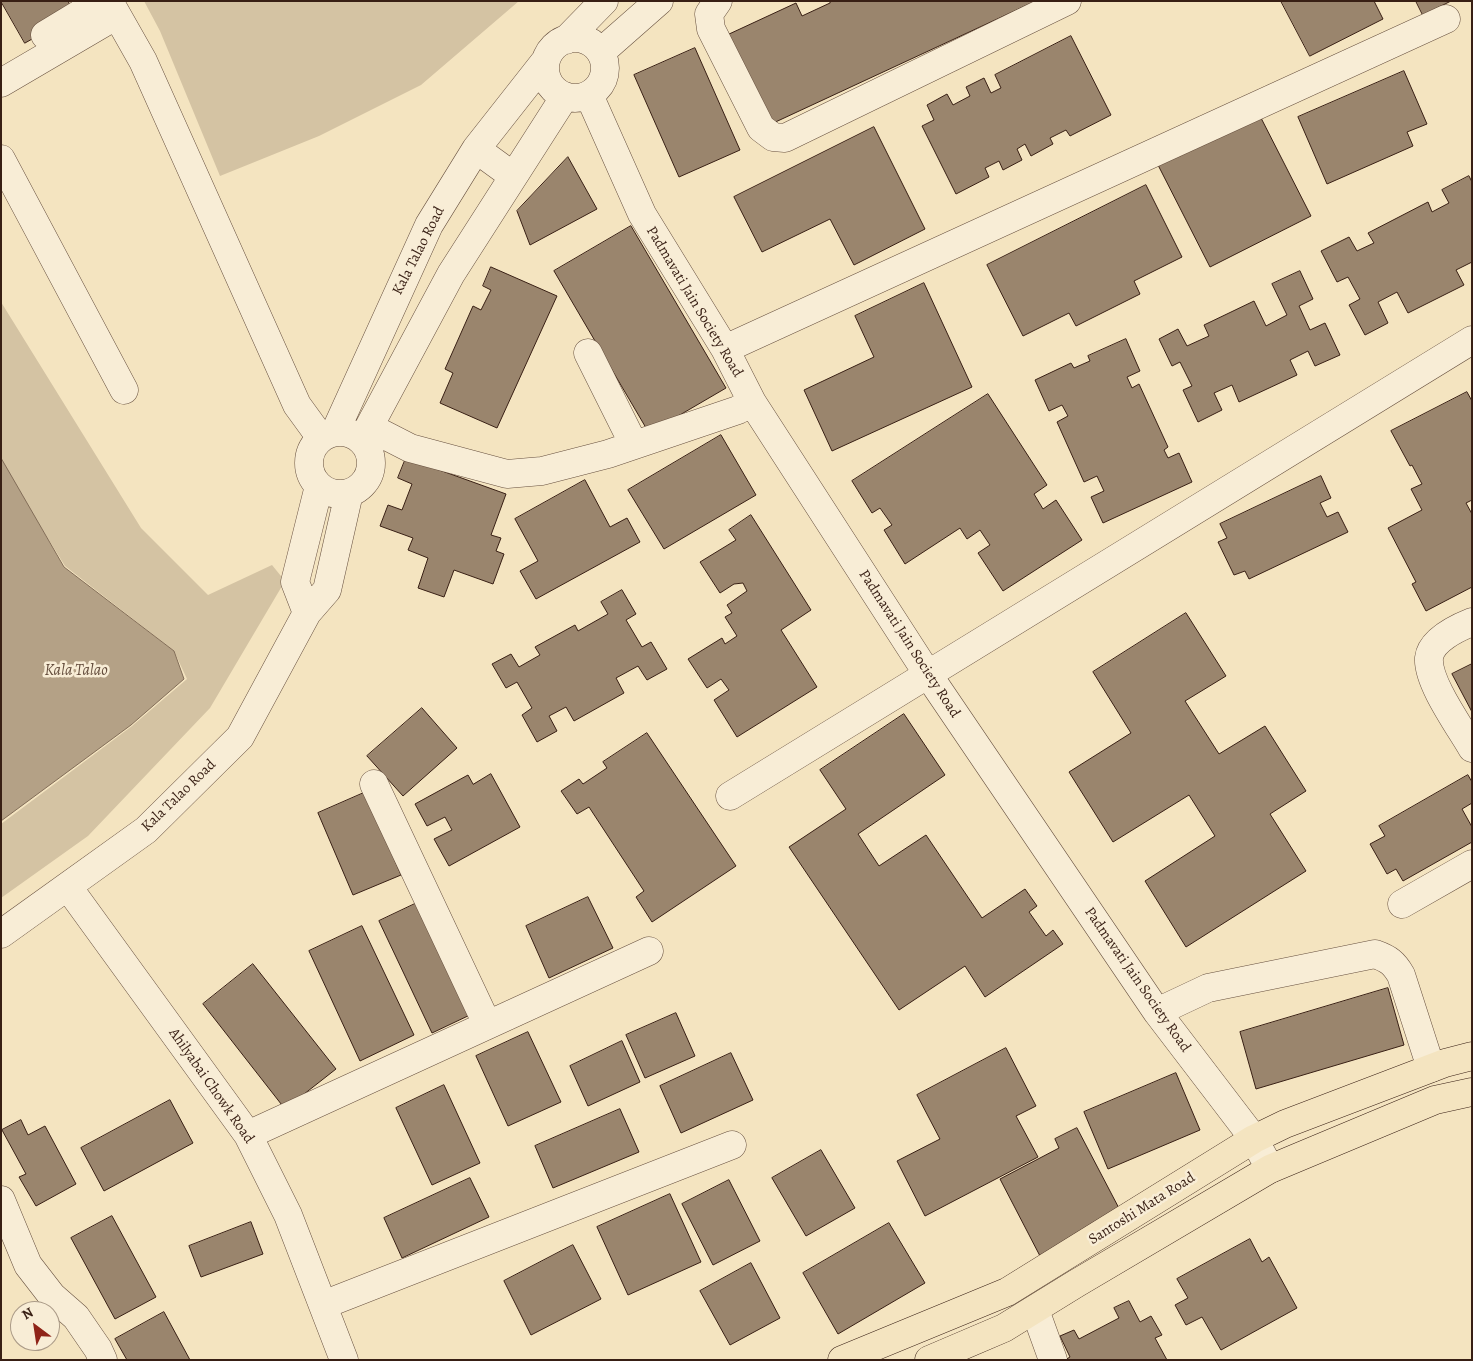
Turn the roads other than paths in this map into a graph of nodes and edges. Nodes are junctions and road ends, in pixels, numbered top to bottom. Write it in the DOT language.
graph roads {
  1 [pos="604,1"];
  2 [pos="659,1"];
  3 [pos="718,1"];
  4 [pos="1066,1"];
  5 [pos="109,6"];
  6 [pos="1446,19"];
  7 [pos="566,40"];
  8 [pos="601,52"];
  9 [pos="546,60"];
  10 [pos="1,62"];
  11 [pos="1,83"];
  12 [pos="577,95"];
  13 [pos="476,149"];
  14 [pos="1,159"];
  15 [pos="513,176"];
  16 [pos="1472,340"];
  17 [pos="725,349"];
  18 [pos="588,353"];
  19 [pos="124,390"];
  20 [pos="752,402"];
  21 [pos="366,434"];
  22 [pos="328,435"];
  23 [pos="634,445"];
  24 [pos="319,486"];
  25 [pos="349,493"];
  26 [pos="307,613"];
  27 [pos="1472,622"];
  28 [pos="928,674"];
  29 [pos="1472,748"];
  30 [pos="374,784"];
  31 [pos="730,796"];
  32 [pos="1472,864"];
  33 [pos="68,887"];
  34 [pos="1402,904"];
  35 [pos="1,934"];
  36 [pos="650,951"];
  37 [pos="1157,1012"];
  38 [pos="487,1024"];
  39 [pos="1472,1056"];
  40 [pos="1438,1065"];
  41 [pos="1472,1092"];
  42 [pos="248,1135"];
  43 [pos="1254,1139"];
  44 [pos="732,1145"];
  45 [pos="1270,1169"];
  46 [pos="1,1200"];
  47 [pos="323,1305"];
  48 [pos="1034,1310"];
  49 [pos="103,1360"];
  50 [pos="344,1360"];
  51 [pos="842,1360"];
  52 [pos="929,1360"];
  53 [pos="1053,1360"];
  1 -- 7 [label="street"];
  2 -- 8 [label="street"];
  3 -- 4 [label="street"];
  5 -- 10 [label="street"];
  5 -- 11 [label="street"];
  5 -- 22 [label="street"];
  6 -- 17 [label="street"];
  7 -- 8 [label="street"];
  7 -- 9 [label="street"];
  8 -- 12 [label="street"];
  9 -- 12 [label="street"];
  9 -- 13 [label="street, Kala Talao Road"];
  12 -- 15 [label="street"];
  12 -- 17 [label="street, Padmavati Jain Society Road"];
  13 -- 15 [label="street"];
  13 -- 22 [label="street, Kala Talao Road"];
  14 -- 19 [label="street"];
  15 -- 21 [label="street"];
  16 -- 28 [label="street"];
  17 -- 20 [label="street, Padmavati Jain Society Road"];
  18 -- 23 [label="street"];
  20 -- 23 [label="street"];
  20 -- 28 [label="street, Padmavati Jain Society Road"];
  21 -- 22 [label="street"];
  21 -- 23 [label="street"];
  21 -- 25 [label="street"];
  22 -- 24 [label="street"];
  24 -- 25 [label="street"];
  24 -- 26 [label="street"];
  25 -- 26 [label="street, Kala Talao Road"];
  26 -- 33 [label="street, Kala Talao Road"];
  27 -- 29 [label="street"];
  28 -- 31 [label="street"];
  28 -- 37 [label="street, Padmavati Jain Society Road"];
  30 -- 38 [label="street"];
  32 -- 34 [label="street"];
  33 -- 35 [label="street, Kala Talao Road"];
  33 -- 42 [label="street, Ahilyabai Chowk Road"];
  36 -- 38 [label="street"];
  37 -- 40 [label="street"];
  37 -- 43 [label="street, Padmavati Jain Society Road"];
  38 -- 42 [label="street"];
  39 -- 40 [label="main road, Santoshi Mata Road"];
  40 -- 43 [label="main road, Santoshi Mata Road"];
  41 -- 45 [label="main road, Santoshi Mata Road"];
  42 -- 47 [label="street, Ahilyabai Chowk Road"];
  43 -- 45 [label="street, Padmavati Jain Society Road"];
  43 -- 51 [label="main road, Santoshi Mata Road"];
  44 -- 47 [label="street"];
  45 -- 48 [label="main road, Santoshi Mata Road"];
  46 -- 49 [label="street"];
  47 -- 50 [label="street, Ahilyabai Chowk Road"];
  48 -- 52 [label="main road, Santoshi Mata Road"];
  48 -- 53 [label="street"];
}
